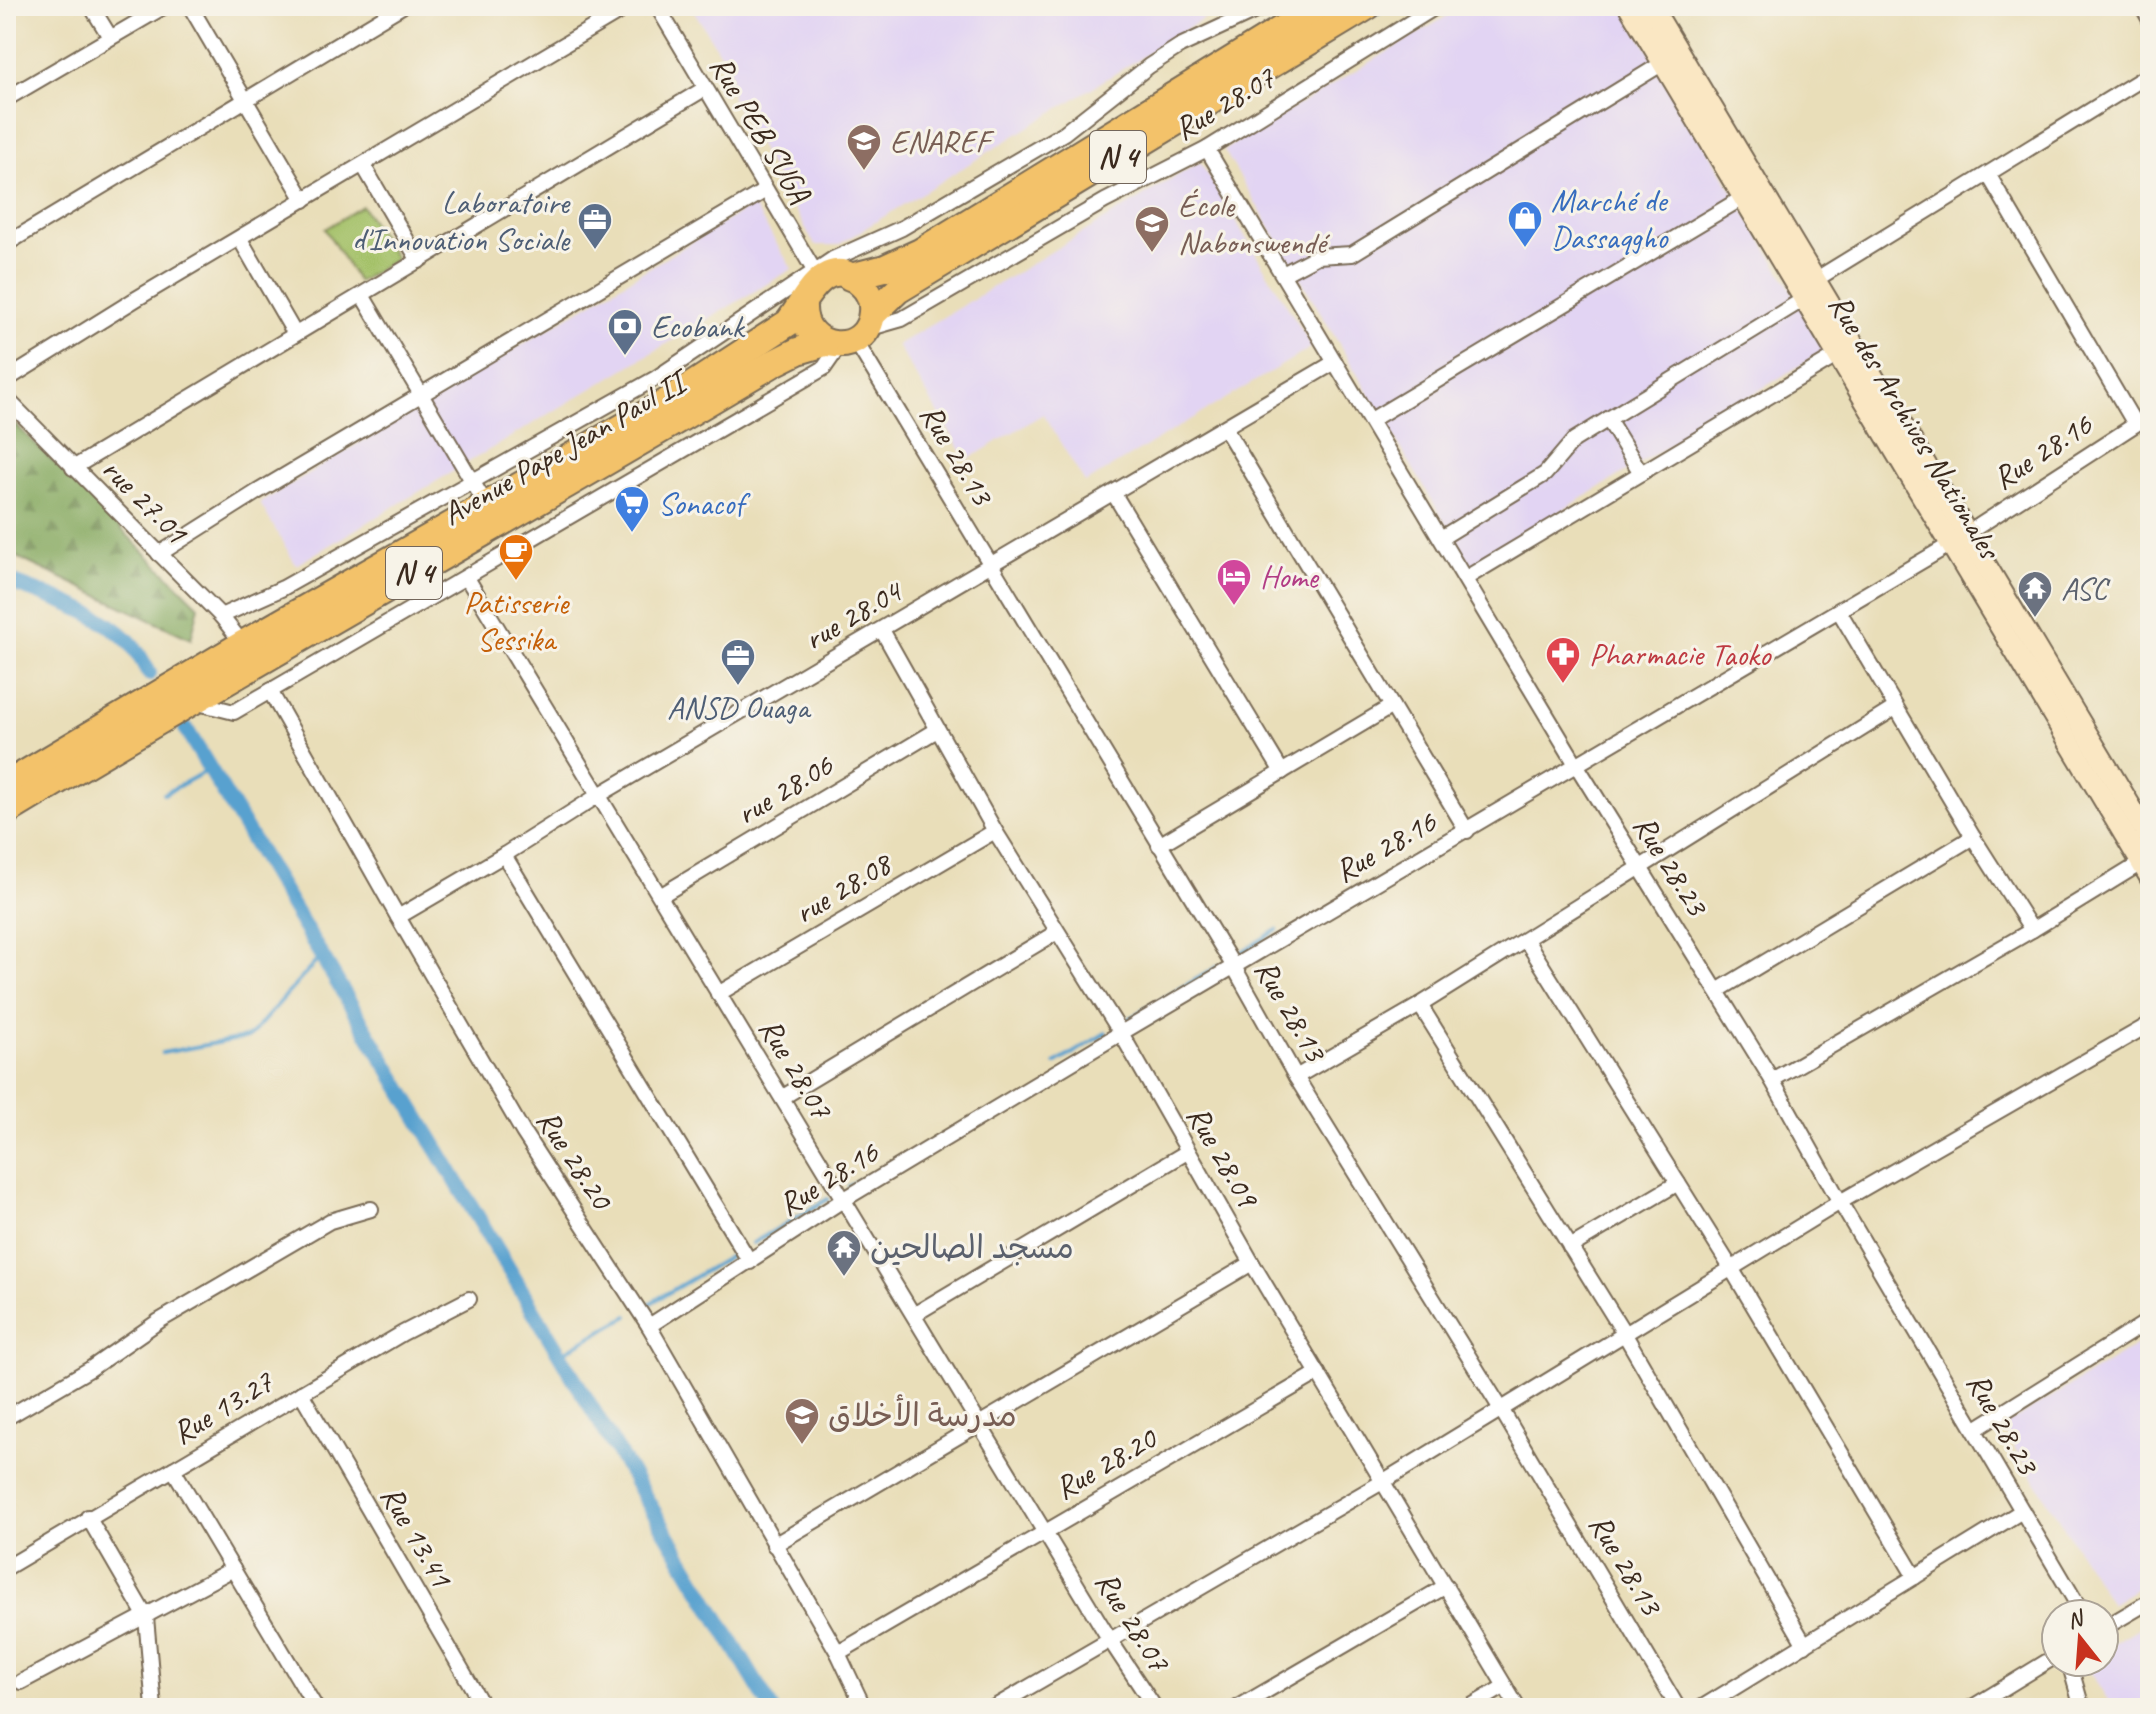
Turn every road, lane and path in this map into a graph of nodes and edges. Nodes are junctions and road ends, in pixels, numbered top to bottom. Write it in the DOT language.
graph roads {
  1 [pos="91,6"];
  2 [pos="165,6"];
  3 [pos="190,6"];
  4 [pos="402,6"];
  5 [pos="629,6"];
  6 [pos="657,6"];
  7 [pos="1266,6"];
  8 [pos="1319,6"];
  9 [pos="1368,6"];
  10 [pos="1437,6"];
  11 [pos="1629,6"];
  12 [pos="1651,6"];
  13 [pos="2142,6"];
  14 [pos="2150,20"];
  15 [pos="110,37"];
  16 [pos="1663,63"];
  17 [pos="2150,74"];
  18 [pos="704,89"];
  19 [pos="6,99"];
  20 [pos="245,102"];
  21 [pos="1207,149"];
  22 [pos="363,165"];
  23 [pos="1988,174"];
  24 [pos="766,190"];
  25 [pos="1744,197"];
  26 [pos="304,200"];
  27 [pos="240,239"];
  28 [pos="6,244"];
  29 [pos="419,261"];
  30 [pos="1283,274"];
  31 [pos="817,275"];
  32 [pos="850,277"];
  33 [pos="1815,280"];
  34 [pos="362,295"];
  35 [pos="1804,299"];
  36 [pos="803,305"];
  37 [pos="295,334"];
  38 [pos="852,334"];
  39 [pos="1838,355"];
  40 [pos="1335,362"];
  41 [pos="6,380"];
  42 [pos="420,396"];
  43 [pos="6,398"];
  44 [pos="2150,415"];
  45 [pos="1608,419"];
  46 [pos="1371,420"];
  47 [pos="2135,424"];
  48 [pos="1225,428"];
  49 [pos="73,468"];
  50 [pos="1641,473"];
  51 [pos="472,480"];
  52 [pos="1114,494"];
  53 [pos="487,506"];
  54 [pos="1441,538"];
  55 [pos="1959,539"];
  56 [pos="159,554"];
  57 [pos="991,566"];
  58 [pos="467,578"];
  59 [pos="1466,578"];
  60 [pos="1839,611"];
  61 [pos="221,616"];
  62 [pos="882,630"];
  63 [pos="243,644"];
  64 [pos="270,691"];
  65 [pos="189,701"];
  66 [pos="1392,706"];
  67 [pos="1895,708"];
  68 [pos="937,730"];
  69 [pos="1577,766"];
  70 [pos="1282,772"];
  71 [pos="6,785"];
  72 [pos="599,795"];
  73 [pos="6,812"];
  74 [pos="995,831"];
  75 [pos="1467,831"];
  76 [pos="1973,837"];
  77 [pos="2150,839"];
  78 [pos="1159,845"];
  79 [pos="504,855"];
  80 [pos="1639,866"];
  81 [pos="2146,870"];
  82 [pos="660,896"];
  83 [pos="398,917"];
  84 [pos="2032,930"];
  85 [pos="1057,932"];
  86 [pos="1526,940"];
  87 [pos="1234,967"];
  88 [pos="1717,991"];
  89 [pos="718,994"];
  90 [pos="1420,1005"];
  91 [pos="2150,1024"];
  92 [pos="1121,1033"];
  93 [pos="1296,1077"];
  94 [pos="1772,1080"];
  95 [pos="783,1097"];
  96 [pos="1187,1152"];
  97 [pos="1678,1183"];
  98 [pos="843,1200"];
  99 [pos="1840,1202"];
  100 [pos="371,1209"];
  101 [pos="1570,1247"];
  102 [pos="750,1262"];
  103 [pos="1252,1263"];
  104 [pos="1731,1268"];
  105 [pos="469,1299"];
  106 [pos="915,1314"];
  107 [pos="2150,1320"];
  108 [pos="649,1326"];
  109 [pos="1624,1333"];
  110 [pos="1318,1373"];
  111 [pos="301,1393"];
  112 [pos="1501,1409"];
  113 [pos="6,1418"];
  114 [pos="978,1423"];
  115 [pos="1976,1429"];
  116 [pos="173,1469"];
  117 [pos="1384,1481"];
  118 [pos="2022,1511"];
  119 [pos="88,1517"];
  120 [pos="1044,1530"];
  121 [pos="774,1545"];
  122 [pos="6,1568"];
  123 [pos="233,1569"];
  124 [pos="1915,1577"];
  125 [pos="1446,1586"];
  126 [pos="2074,1598"];
  127 [pos="2150,1601"];
  128 [pos="146,1617"];
  129 [pos="2120,1619"];
  130 [pos="1110,1640"];
  131 [pos="1805,1645"];
  132 [pos="838,1653"];
  133 [pos="2040,1666"];
  134 [pos="2074,1678"];
  135 [pos="21,1682"];
  136 [pos="1505,1686"];
  137 [pos="1013,1703"];
  138 [pos="154,1708"];
  139 [pos="316,1708"];
  140 [pos="484,1708"];
  141 [pos="864,1708"];
  142 [pos="993,1708"];
  143 [pos="1155,1708"];
  144 [pos="1237,1708"];
  145 [pos="1468,1708"];
  146 [pos="1518,1708"];
  147 [pos="1678,1708"];
  148 [pos="1701,1708"];
  149 [pos="1971,1708"];
  150 [pos="2082,1708"];
  1 -- 15 [label="street"];
  2 -- 15 [label="street"];
  3 -- 20 [label="street"];
  4 -- 20 [label="street"];
  5 -- 22 [label="street"];
  6 -- 18 [label="street, Rue PEB SUGA"];
  7 -- 31 [label="street"];
  8 -- 32 [label="highway, N 4"];
  9 -- 38 [label="highway, Avenue Pape Jean Paul II / N 4"];
  10 -- 21 [label="street, Rue 28.07"];
  11 -- 16 [label="street, Rue des Archives Nationales"];
  12 -- 33 [label="street, Rue des Archives Nationales"];
  13 -- 14 [label="street"];
  15 -- 19 [label="street"];
  16 -- 25 [label="street, Rue des Archives Nationales"];
  16 -- 30 [label="street"];
  17 -- 23 [label="street"];
  18 -- 24 [label="street, Rue PEB SUGA"];
  18 -- 29 [label="street"];
  20 -- 26 [label="street"];
  20 -- 28 [label="street"];
  21 -- 30 [label="street, Rue 28.23"];
  21 -- 38 [label="street, Rue 28.07"];
  22 -- 26 [label="street"];
  22 -- 29 [label="street"];
  23 -- 33 [label="street"];
  23 -- 47 [label="street"];
  24 -- 31 [label="street, Rue PEB SUGA"];
  24 -- 42 [label="street"];
  25 -- 35 [label="street, Rue des Archives Nationales"];
  25 -- 46 [label="street"];
  26 -- 27 [label="street"];
  27 -- 37 [label="street"];
  27 -- 41 [label="street"];
  29 -- 34 [label="street"];
  30 -- 40 [label="street, Rue 28.23"];
  31 -- 32 [label="highway, N 4"];
  31 -- 36 [label="highway, Avenue Pape Jean Paul II / N 4"];
  31 -- 51 [label="street"];
  32 -- 38 [label="highway"];
  33 -- 55 [label="street, Rue des Archives Nationales"];
  34 -- 37 [label="street"];
  34 -- 42 [label="street"];
  35 -- 39 [label="street, Rue des Archives Nationales"];
  35 -- 45 [label="street"];
  36 -- 38 [label="highway"];
  36 -- 53 [label="highway, Avenue Pape Jean Paul II / N 4"];
  37 -- 49 [label="street"];
  38 -- 57 [label="street, Rue 28.13"];
  38 -- 58 [label="street"];
  38 -- 65 [label="highway, Avenue Pape Jean Paul II / N 4"];
  39 -- 50 [label="street"];
  39 -- 55 [label="street, Rue des Archives Nationales"];
  40 -- 46 [label="street, Rue 28.23"];
  40 -- 48 [label="street, rue 28.04"];
  42 -- 51 [label="street"];
  42 -- 56 [label="street"];
  43 -- 49 [label="street, rue 27.01"];
  44 -- 47 [label="street, Rue 28.16"];
  45 -- 50 [label="street"];
  45 -- 54 [label="street"];
  46 -- 54 [label="street, Rue 28.23"];
  47 -- 55 [label="street, Rue 28.16"];
  48 -- 52 [label="street, rue 28.04"];
  48 -- 66 [label="street"];
  49 -- 56 [label="street, rue 27.01"];
  50 -- 59 [label="street"];
  51 -- 53 [label="street"];
  51 -- 61 [label="street"];
  52 -- 57 [label="street, rue 28.04"];
  52 -- 70 [label="street"];
  53 -- 63 [label="highway, Avenue Pape Jean Paul II / N 4"];
  54 -- 59 [label="street, Rue 28.23"];
  55 -- 60 [label="street, Rue 28.16"];
  55 -- 77 [label="street, Rue des Archives Nationales"];
  55 -- 81 [label="street, Rue des Archives Nationales"];
  56 -- 61 [label="street, rue 27.01"];
  57 -- 62 [label="street, rue 28.04"];
  57 -- 78 [label="street, Rue 28.13"];
  58 -- 64 [label="street"];
  58 -- 72 [label="street, Rue 28.07"];
  59 -- 69 [label="street, Rue 28.23"];
  60 -- 67 [label="street"];
  60 -- 69 [label="street, Rue 28.16"];
  61 -- 63 [label="street, rue 27.01"];
  62 -- 68 [label="street, Rue 28.09"];
  62 -- 72 [label="street, rue 28.04"];
  63 -- 71 [label="highway, Avenue Pape Jean Paul II / N 4"];
  64 -- 65 [label="street"];
  64 -- 83 [label="street, Rue 28.20"];
  65 -- 73 [label="highway, Avenue Pape Jean Paul II / N 4"];
  66 -- 70 [label="street"];
  66 -- 75 [label="street"];
  67 -- 76 [label="street"];
  67 -- 80 [label="street"];
  68 -- 74 [label="street, Rue 28.09"];
  68 -- 82 [label="street, rue 28.06"];
  69 -- 75 [label="street, Rue 28.16"];
  69 -- 80 [label="street, Rue 28.23"];
  70 -- 78 [label="street"];
  72 -- 79 [label="street, rue 28.04"];
  72 -- 82 [label="street, Rue 28.07"];
  74 -- 85 [label="street, Rue 28.09"];
  74 -- 89 [label="street, rue 28.08"];
  75 -- 87 [label="street, Rue 28.16"];
  76 -- 84 [label="street"];
  76 -- 88 [label="street"];
  78 -- 87 [label="street, Rue 28.13"];
  79 -- 83 [label="street, rue 28.04"];
  79 -- 102 [label="street"];
  80 -- 86 [label="street"];
  80 -- 88 [label="street, Rue 28.23"];
  81 -- 84 [label="street"];
  82 -- 89 [label="street, Rue 28.07"];
  83 -- 108 [label="street, Rue 28.20"];
  84 -- 94 [label="street"];
  85 -- 92 [label="street, Rue 28.09"];
  85 -- 95 [label="street"];
  86 -- 90 [label="street"];
  86 -- 97 [label="street"];
  87 -- 92 [label="street, Rue 28.16"];
  87 -- 93 [label="street, Rue 28.13"];
  88 -- 94 [label="street, Rue 28.23"];
  89 -- 95 [label="street, Rue 28.07"];
  90 -- 93 [label="street"];
  90 -- 101 [label="street"];
  91 -- 99 [label="street"];
  92 -- 96 [label="street, Rue 28.09"];
  92 -- 98 [label="street, Rue 28.16"];
  93 -- 112 [label="street, Rue 28.13"];
  94 -- 99 [label="street, Rue 28.23"];
  95 -- 98 [label="street, Rue 28.07"];
  96 -- 103 [label="street, Rue 28.09"];
  96 -- 106 [label="street"];
  97 -- 101 [label="street"];
  97 -- 104 [label="street"];
  98 -- 102 [label="street, Rue 28.16"];
  98 -- 106 [label="street, Rue 28.07"];
  99 -- 104 [label="street"];
  99 -- 115 [label="street, Rue 28.23"];
  100 -- 113 [label="street"];
  101 -- 109 [label="street"];
  102 -- 108 [label="street, Rue 28.16"];
  103 -- 110 [label="street, Rue 28.09"];
  103 -- 114 [label="street"];
  104 -- 109 [label="street"];
  104 -- 124 [label="street"];
  105 -- 111 [label="street, Rue 13.27"];
  106 -- 114 [label="street, Rue 28.07"];
  107 -- 115 [label="street"];
  108 -- 121 [label="street, Rue 28.20"];
  109 -- 112 [label="street"];
  109 -- 131 [label="street"];
  110 -- 117 [label="street, Rue 28.09"];
  110 -- 120 [label="street, Rue 28.20"];
  111 -- 116 [label="street, Rue 13.27"];
  111 -- 140 [label="street, Rue 13.41"];
  112 -- 117 [label="street"];
  112 -- 147 [label="street, Rue 28.13"];
  114 -- 120 [label="street, Rue 28.07"];
  114 -- 121 [label="street"];
  115 -- 118 [label="street, Rue 28.23"];
  116 -- 119 [label="street, Rue 13.27"];
  116 -- 123 [label="street"];
  117 -- 125 [label="street, Rue 28.09"];
  117 -- 130 [label="street"];
  118 -- 124 [label="street"];
  118 -- 126 [label="street, Rue 28.23"];
  119 -- 122 [label="street, Rue 13.27"];
  119 -- 128 [label="street"];
  120 -- 130 [label="street, Rue 28.07"];
  120 -- 132 [label="street, Rue 28.20"];
  121 -- 132 [label="street, Rue 28.20"];
  123 -- 128 [label="street"];
  123 -- 139 [label="street"];
  124 -- 131 [label="street"];
  125 -- 136 [label="street, Rue 28.09"];
  125 -- 144 [label="street"];
  127 -- 129 [label="street"];
  128 -- 135 [label="street"];
  128 -- 138 [label="street"];
  130 -- 137 [label="street"];
  130 -- 143 [label="street, Rue 28.07"];
  131 -- 148 [label="street"];
  132 -- 141 [label="street, Rue 28.20"];
  133 -- 149 [label="street"];
  134 -- 150 [label="street"];
  136 -- 145 [label="street"];
  136 -- 146 [label="street, Rue 28.09"];
  137 -- 142 [label="street"];
}
